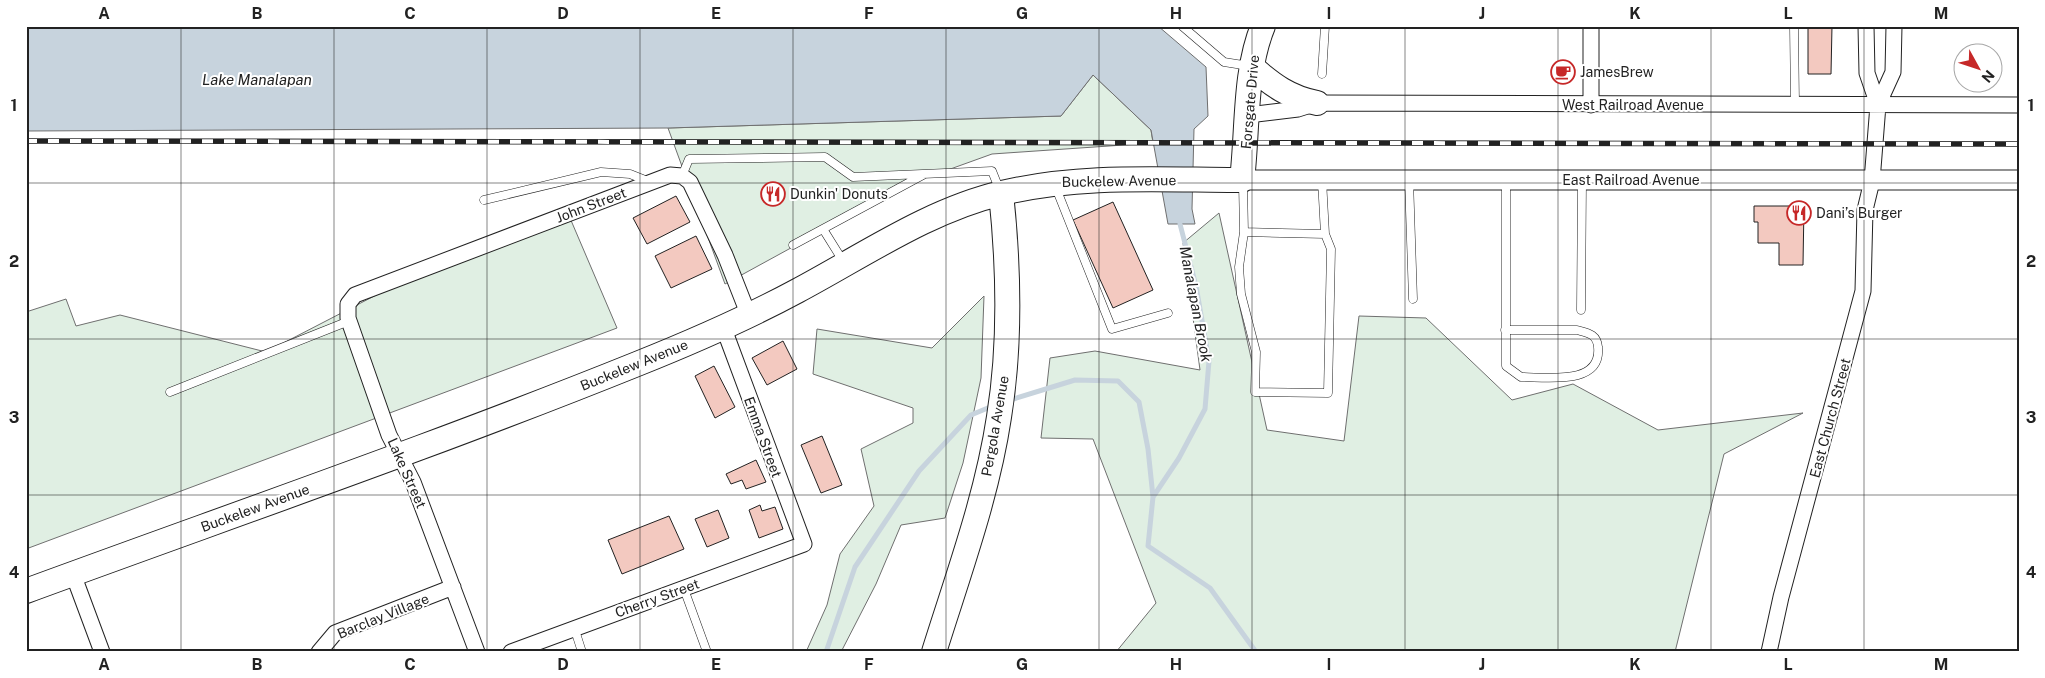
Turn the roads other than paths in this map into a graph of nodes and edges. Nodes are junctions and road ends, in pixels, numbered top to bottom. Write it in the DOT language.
graph roads {
  1 [pos="1182,26"];
  2 [pos="1263,26"];
  3 [pos="1325,26"];
  4 [pos="1591,26"];
  5 [pos="1794,26"];
  6 [pos="1866,26"];
  7 [pos="1894,26"];
  8 [pos="1251,66"];
  9 [pos="1322,74"];
  10 [pos="1317,103"];
  11 [pos="1795,104"];
  12 [pos="1591,105"];
  13 [pos="1878,105"];
  14 [pos="2019,105"];
  15 [pos="1248,115"];
  16 [pos="925,174"];
  17 [pos="682,176"];
  18 [pos="1582,179"];
  19 [pos="1242,180"];
  20 [pos="1322,180"];
  21 [pos="1409,180"];
  22 [pos="1506,180"];
  23 [pos="2019,180"];
  24 [pos="1872,181"];
  25 [pos="651,182"];
  26 [pos="1054,183"];
  27 [pos="1001,193"];
  28 [pos="484,200"];
  29 [pos="822,229"];
  30 [pos="1244,232"];
  31 [pos="1325,234"];
  32 [pos="793,245"];
  33 [pos="845,265"];
  34 [pos="355,295"];
  35 [pos="1413,299"];
  36 [pos="1581,310"];
  37 [pos="1168,312"];
  38 [pos="749,316"];
  39 [pos="349,322"];
  40 [pos="724,329"];
  41 [pos="1505,330"];
  42 [pos="170,392"];
  43 [pos="398,455"];
  44 [pos="804,544"];
  45 [pos="73,574"];
  46 [pos="453,587"];
  47 [pos="684,589"];
  48 [pos="26,591"];
  49 [pos="574,627"];
  50 [pos="102,652"];
  51 [pos="319,652"];
  52 [pos="477,652"];
  53 [pos="511,652"];
  54 [pos="582,652"];
  55 [pos="707,652"];
  56 [pos="934,652"];
  57 [pos="1769,652"];
  1 -- 8 [label="lane"];
  2 -- 8 [label="main road, Forsgate Drive"];
  3 -- 9 [label="lane"];
  4 -- 12 [label="street"];
  5 -- 11 [label="lane"];
  6 -- 13 [label="street"];
  7 -- 13 [label="street"];
  8 -- 10 [label="main road"];
  8 -- 15 [label="main road, Forsgate Drive"];
  10 -- 12 [label="street, West Railroad Avenue"];
  10 -- 15 [label="street, West Railroad Avenue"];
  11 -- 12 [label="street, West Railroad Avenue"];
  11 -- 13 [label="street, West Railroad Avenue"];
  13 -- 14 [label="street, West Railroad Avenue"];
  13 -- 24 [label="street, East Church Street"];
  15 -- 19 [label="main road, Forsgate Drive"];
  16 -- 17 [label="lane"];
  16 -- 27 [label="lane"];
  16 -- 29 [label="lane"];
  17 -- 25 [label="street, John Street"];
  17 -- 38 [label="street"];
  18 -- 22 [label="street, East Railroad Avenue"];
  18 -- 24 [label="street, East Railroad Avenue"];
  18 -- 36 [label="lane"];
  19 -- 20 [label="street, East Railroad Avenue"];
  19 -- 26 [label="main road, Buckelew Avenue"];
  19 -- 30 [label="lane"];
  20 -- 21 [label="street, East Railroad Avenue"];
  20 -- 31 [label="lane"];
  21 -- 22 [label="street, East Railroad Avenue"];
  21 -- 35 [label="lane"];
  22 -- 41 [label="lane"];
  23 -- 24 [label="street, East Railroad Avenue"];
  24 -- 57 [label="street, East Church Street"];
  25 -- 28 [label="lane"];
  25 -- 34 [label="street, John Street"];
  26 -- 27 [label="main road, Buckelew Avenue"];
  26 -- 37 [label="lane"];
  27 -- 33 [label="main road, Buckelew Avenue"];
  27 -- 56 [label="main road, Pergola Avenue"];
  29 -- 32 [label="lane"];
  29 -- 33 [label="lane"];
  30 -- 31 [label="lane"];
  30 -- 31 [label="lane"];
  33 -- 38 [label="main road, Buckelew Avenue"];
  34 -- 39 [label="street, Lake Street"];
  38 -- 40 [label="main road, Buckelew Avenue"];
  39 -- 42 [label="lane"];
  39 -- 43 [label="street, Lake Street"];
  40 -- 43 [label="main road, Buckelew Avenue"];
  40 -- 44 [label="street, Emma Street"];
  41 -- 41 [label="lane"];
  43 -- 45 [label="main road, Buckelew Avenue"];
  43 -- 46 [label="street, Lake Street"];
  44 -- 47 [label="street, Cherry Street"];
  45 -- 48 [label="main road, Buckelew Avenue"];
  45 -- 50 [label="street"];
  46 -- 51 [label="street, Barclay Village"];
  46 -- 52 [label="street, Lake Street"];
  47 -- 49 [label="street, Cherry Street"];
  47 -- 55 [label="lane"];
  49 -- 53 [label="street, Cherry Street"];
  49 -- 54 [label="lane"];
}
